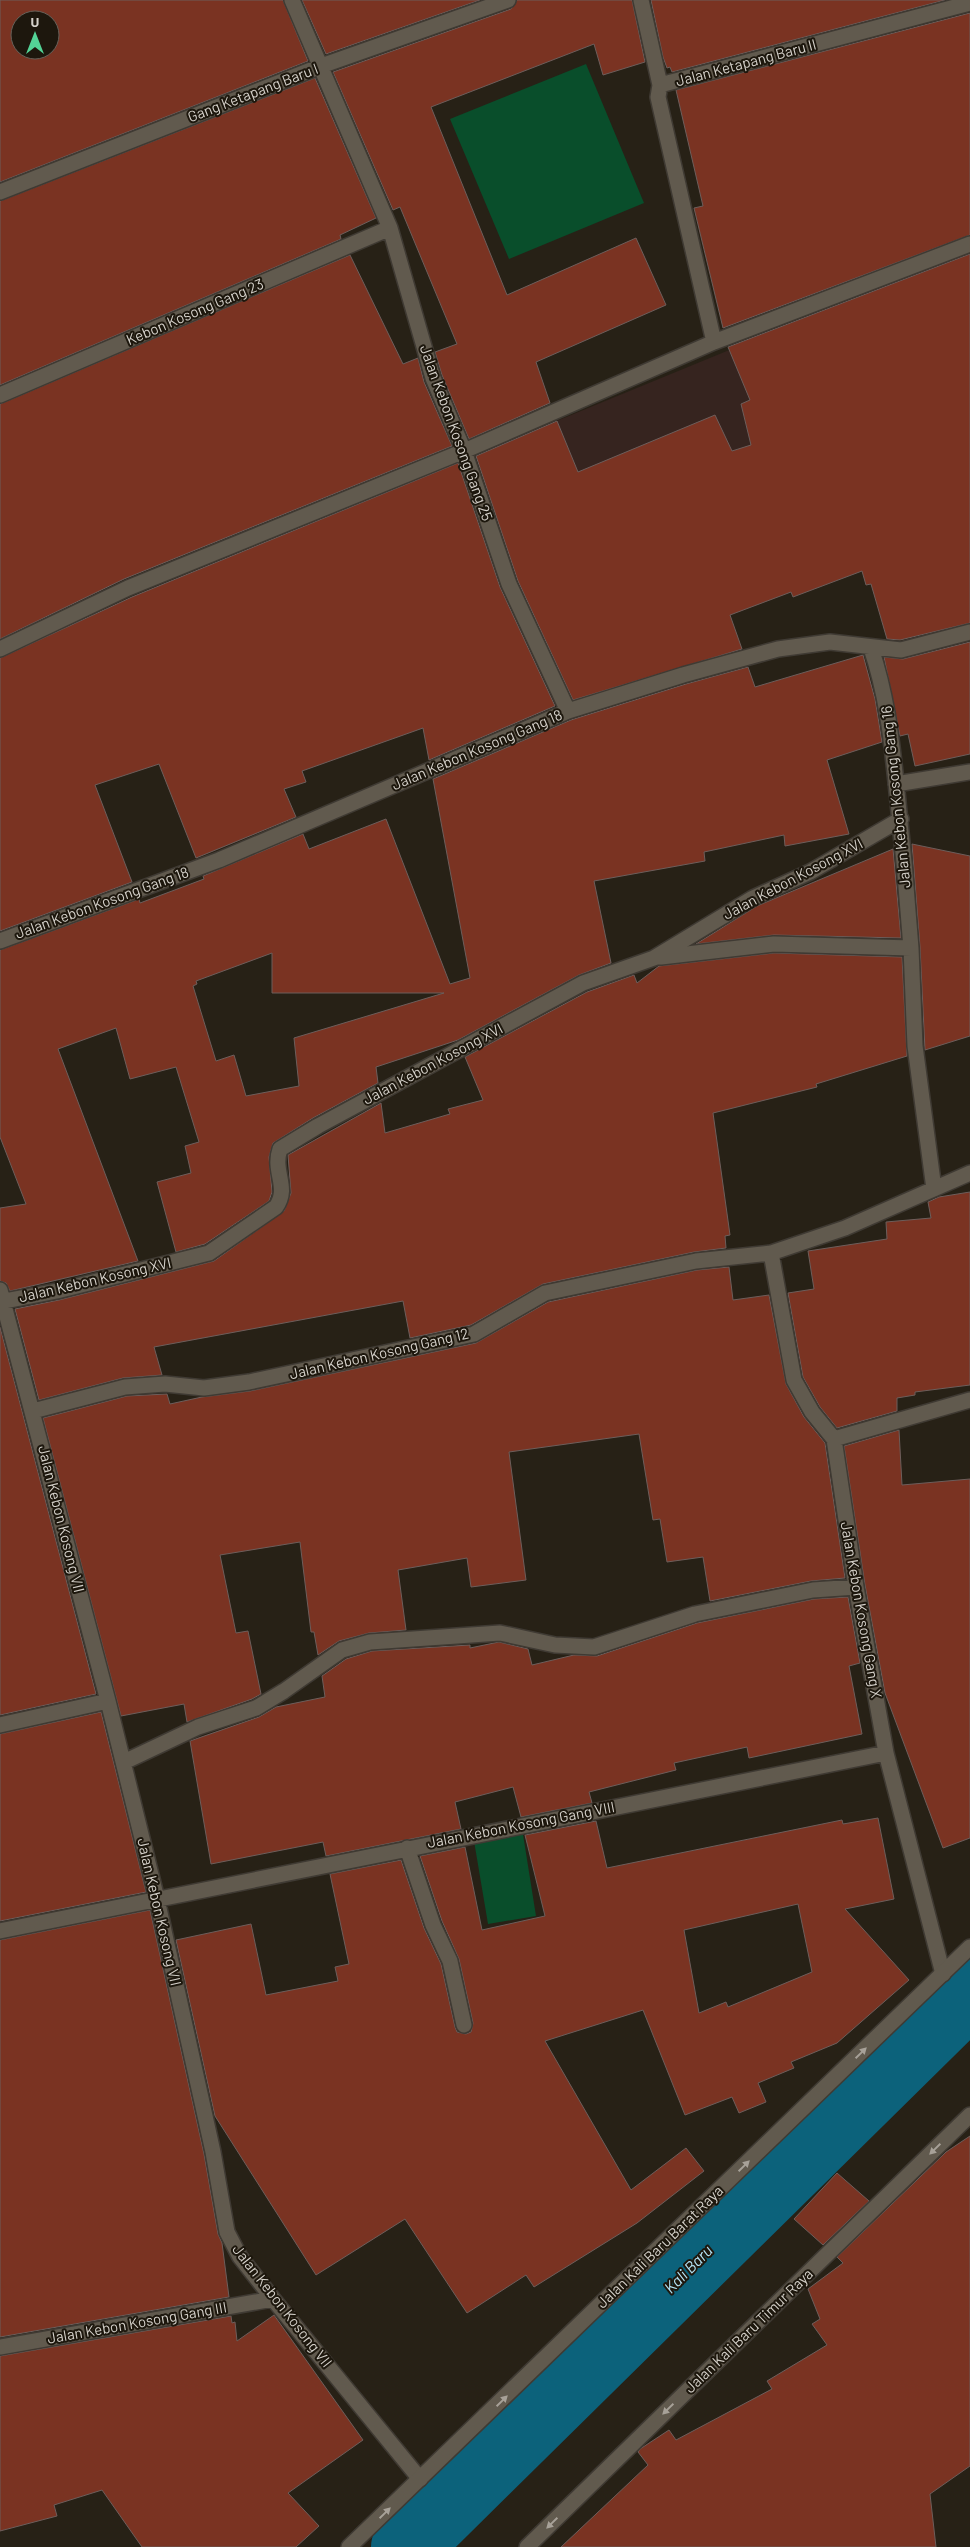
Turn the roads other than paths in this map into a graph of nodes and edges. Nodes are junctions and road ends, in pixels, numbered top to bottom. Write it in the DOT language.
graph roads {
  1 [pos="292,0"];
  2 [pos="508,0"];
  3 [pos="641,0"];
  4 [pos="970,3"];
  5 [pos="321,66"];
  6 [pos="660,85"];
  7 [pos="0,192"];
  8 [pos="390,228"];
  9 [pos="970,244"];
  10 [pos="714,342"];
  11 [pos="0,395"];
  12 [pos="464,451"];
  13 [pos="970,632"];
  14 [pos="870,648"];
  15 [pos="0,649"];
  16 [pos="568,711"];
  17 [pos="970,772"];
  18 [pos="896,784"];
  19 [pos="901,819"];
  20 [pos="0,941"];
  21 [pos="911,948"];
  22 [pos="654,958"];
  23 [pos="970,1173"];
  24 [pos="934,1189"];
  25 [pos="771,1253"];
  26 [pos="1,1297"];
  27 [pos="970,1400"];
  28 [pos="34,1411"];
  29 [pos="834,1439"];
  30 [pos="856,1586"];
  31 [pos="108,1701"];
  32 [pos="0,1725"];
  33 [pos="886,1753"];
  34 [pos="124,1762"];
  35 [pos="408,1848"];
  36 [pos="157,1900"];
  37 [pos="0,1931"];
  38 [pos="970,1947"];
  39 [pos="943,1974"];
  40 [pos="464,2025"];
  41 [pos="970,2115"];
  42 [pos="273,2299"];
  43 [pos="0,2347"];
  44 [pos="420,2479"];
  45 [pos="349,2547"];
  46 [pos="527,2547"];
  1 -- 5 [label="street, Jalan Kebon Kosong Gang 25"];
  2 -- 5 [label="street, Gang Ketapang Baru I"];
  3 -- 6 [label="street"];
  4 -- 6 [label="street, Jalan Ketapang Baru II"];
  5 -- 7 [label="street, Gang Ketapang Baru I"];
  5 -- 8 [label="street, Jalan Kebon Kosong Gang 25"];
  6 -- 10 [label="street, Jalan Ketapang Baru II"];
  8 -- 11 [label="street, Kebon Kosong Gang 23"];
  8 -- 12 [label="street, Jalan Kebon Kosong Gang 25"];
  9 -- 10 [label="street"];
  10 -- 12 [label="street"];
  12 -- 15 [label="street"];
  12 -- 16 [label="street, Jalan Kebon Kosong Gang 25"];
  13 -- 14 [label="street, Jalan Kebon Kosong Gang 18"];
  14 -- 16 [label="street, Jalan Kebon Kosong Gang 18"];
  14 -- 18 [label="street, Jalan Kebon Kosong Gang 16"];
  16 -- 20 [label="street, Jalan Kebon Kosong Gang 18"];
  17 -- 18 [label="street"];
  18 -- 19 [label="street, Jalan Kebon Kosong Gang 16"];
  19 -- 21 [label="street, Jalan Kebon Kosong Gang 16"];
  19 -- 22 [label="street, Jalan Kebon Kosong XVI"];
  21 -- 22 [label="street"];
  21 -- 24 [label="street, Jalan Kebon Kosong Gang 16"];
  22 -- 26 [label="street, Jalan Kebon Kosong XVI"];
  23 -- 24 [label="street, Jalan Kebon Kosong Gang 12"];
  24 -- 25 [label="street, Jalan Kebon Kosong Gang 12"];
  25 -- 28 [label="street, Jalan Kebon Kosong Gang 12"];
  25 -- 29 [label="street"];
  26 -- 28 [label="street, Jalan Kebon Kosong VII"];
  27 -- 29 [label="street"];
  28 -- 31 [label="street, Jalan Kebon Kosong VII"];
  29 -- 30 [label="street, Jalan Kebon Kosong Gang X"];
  30 -- 33 [label="street, Jalan Kebon Kosong Gang X"];
  30 -- 34 [label="street"];
  31 -- 32 [label="street"];
  31 -- 34 [label="street, Jalan Kebon Kosong VII"];
  33 -- 35 [label="street, Jalan Kebon Kosong Gang VIII"];
  33 -- 39 [label="street, Jalan Kebon Kosong Gang X"];
  34 -- 36 [label="street, Jalan Kebon Kosong VII"];
  35 -- 36 [label="street, Jalan Kebon Kosong Gang VIII"];
  35 -- 40 [label="street"];
  36 -- 37 [label="street, Jalan Kebon Kosong Gang VIII"];
  36 -- 42 [label="street, Jalan Kebon Kosong VII"];
  38 -- 39 [label="street, Jalan Kali Baru Barat Raya"];
  44 -- 39 [label="street, Jalan Kali Baru Barat Raya, one-way"];
  41 -- 46 [label="street, Jalan Kali Baru Timur Raya, one-way"];
  42 -- 43 [label="street, Jalan Kebon Kosong Gang III"];
  42 -- 44 [label="street, Jalan Kebon Kosong VII"];
  45 -- 44 [label="street, Jalan Kali Baru Barat Raya, one-way"];
}
